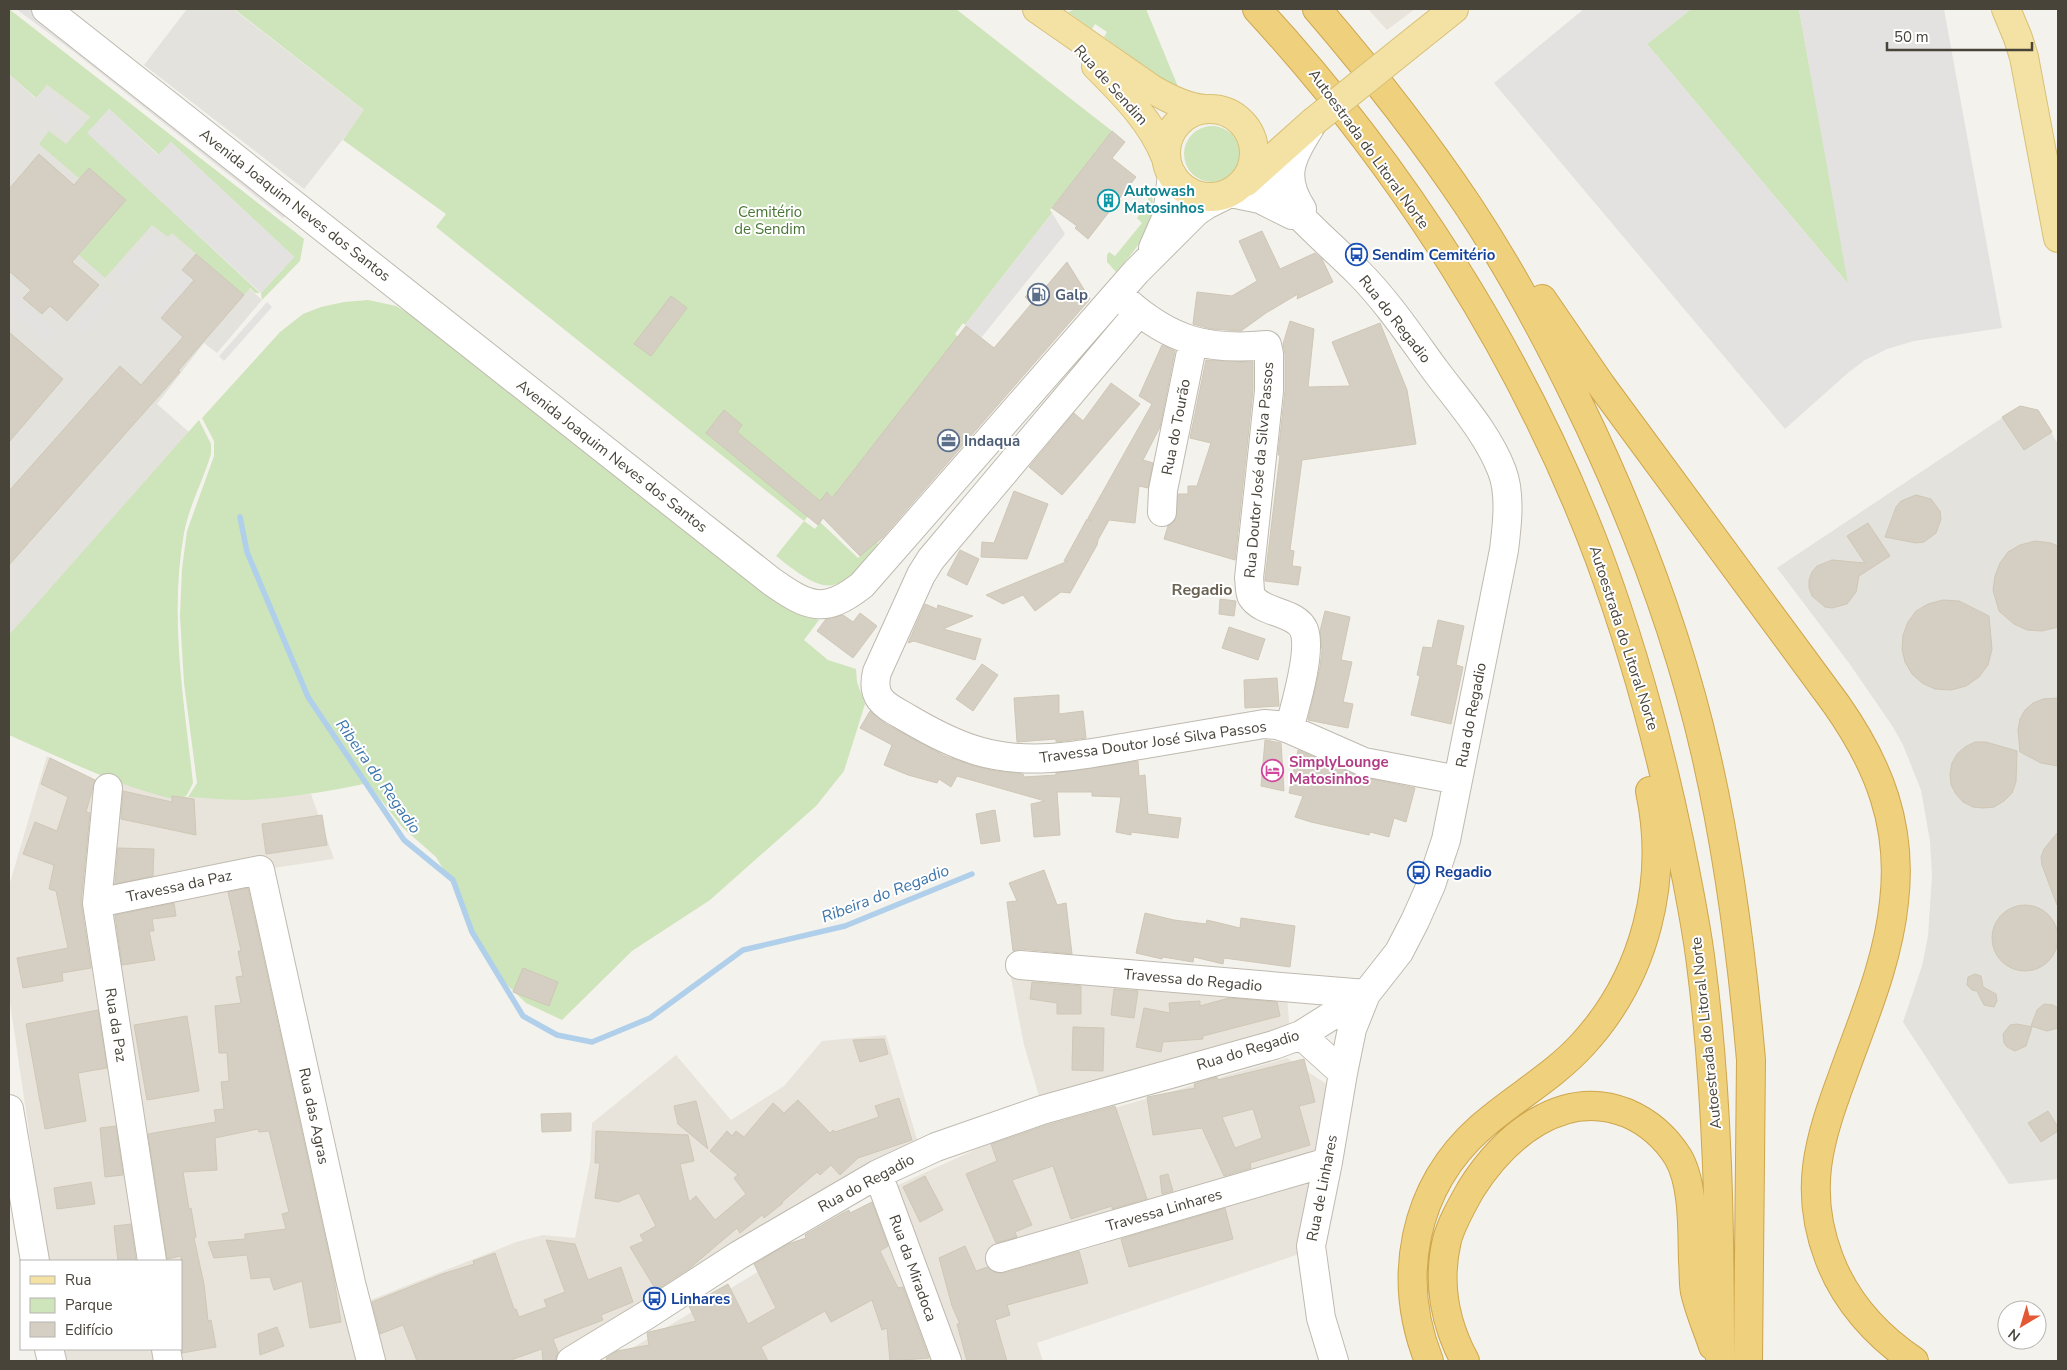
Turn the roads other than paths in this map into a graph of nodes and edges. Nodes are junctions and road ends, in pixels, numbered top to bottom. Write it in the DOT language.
graph roads {
  1 [pos="46,9"];
  2 [pos="1258,9"];
  3 [pos="1317,9"];
  4 [pos="1454,9"];
  5 [pos="2006,9"];
  6 [pos="1037,11"];
  7 [pos="1204,109"];
  8 [pos="1241,121"];
  9 [pos="1314,122"];
  10 [pos="1169,167"];
  11 [pos="1242,180"];
  12 [pos="1315,230"];
  13 [pos="2058,238"];
  14 [pos="1506,267"];
  15 [pos="1136,272"];
  16 [pos="1117,293"];
  17 [pos="1139,312"];
  18 [pos="1193,342"];
  19 [pos="1162,512"];
  20 [pos="1289,730"];
  21 [pos="1661,756"];
  22 [pos="1458,780"];
  23 [pos="108,788"];
  24 [pos="260,870"];
  25 [pos="98,903"];
  26 [pos="1020,965"];
  27 [pos="1366,994"];
  28 [pos="1301,1035"];
  29 [pos="1343,1073"];
  30 [pos="9,1109"];
  31 [pos="1328,1162"];
  32 [pos="878,1174"];
  33 [pos="1000,1258"];
  34 [pos="35,1260"];
  35 [pos="152,1260"];
  36 [pos="371,1361"];
  37 [pos="572,1361"];
  38 [pos="947,1361"];
  39 [pos="1334,1361"];
  40 [pos="1429,1361"];
  41 [pos="1465,1361"];
  42 [pos="1719,1361"];
  43 [pos="1748,1361"];
  44 [pos="1914,1361"];
  1 -- 16 [label="street, Avenida Joaquim Neves dos Santos"];
  2 -- 21 [label="highway, Autoestrada do Litoral Norte"];
  3 -- 14 [label="highway"];
  4 -- 9 [label="main road, bridge"];
  5 -- 13 [label="main road"];
  6 -- 7 [label="main road, Rua de Sendim"];
  6 -- 10 [label="main road, Rua de Sendim"];
  7 -- 8 [label="main road"];
  7 -- 10 [label="main road"];
  8 -- 9 [label="main road"];
  8 -- 11 [label="main road"];
  9 -- 11 [label="main road"];
  9 -- 12 [label="street, Rua do Regadio"];
  10 -- 11 [label="main road"];
  10 -- 15 [label="street, Avenida Joaquim Neves dos Santos"];
  11 -- 12 [label="street, Rua do Regadio"];
  11 -- 12 [label="street, Rua do Regadio"];
  11 -- 15 [label="street, Avenida Joaquim Neves dos Santos"];
  12 -- 22 [label="street, Rua do Regadio"];
  14 -- 43 [label="highway"];
  14 -- 44 [label="highway"];
  15 -- 16 [label="street, Avenida Joaquim Neves dos Santos"];
  16 -- 17 [label="street, Rua Doutor José da Silva Passos"];
  17 -- 18 [label="street, Rua Doutor José da Silva Passos"];
  17 -- 20 [label="street, Travessa Doutor José Silva Passos"];
  18 -- 19 [label="street, Rua do Tourão"];
  18 -- 20 [label="street, Rua Doutor José da Silva Passos"];
  20 -- 22 [label="street, Travessa Doutor José Silva Passos"];
  21 -- 40 [label="highway"];
  21 -- 42 [label="highway, Autoestrada do Litoral Norte"];
  22 -- 27 [label="street, Rua do Regadio"];
  23 -- 25 [label="street, Rua da Paz"];
  24 -- 25 [label="street, Travessa da Paz"];
  24 -- 36 [label="street, Rua das Agras"];
  25 -- 35 [label="street, Rua da Paz"];
  26 -- 27 [label="street, Travessa do Regadio"];
  27 -- 28 [label="street, Rua do Regadio"];
  27 -- 29 [label="street, Rua de Linhares"];
  28 -- 29 [label="street"];
  28 -- 32 [label="street, Rua do Regadio"];
  29 -- 31 [label="street, Rua de Linhares"];
  30 -- 34 [label="street"];
  31 -- 33 [label="street, Travessa Linhares"];
  31 -- 39 [label="street, Rua de Linhares"];
  32 -- 37 [label="street, Rua do Regadio"];
  32 -- 38 [label="street, Rua da Miradoca"];
  41 -- 42 [label="highway"];
}
